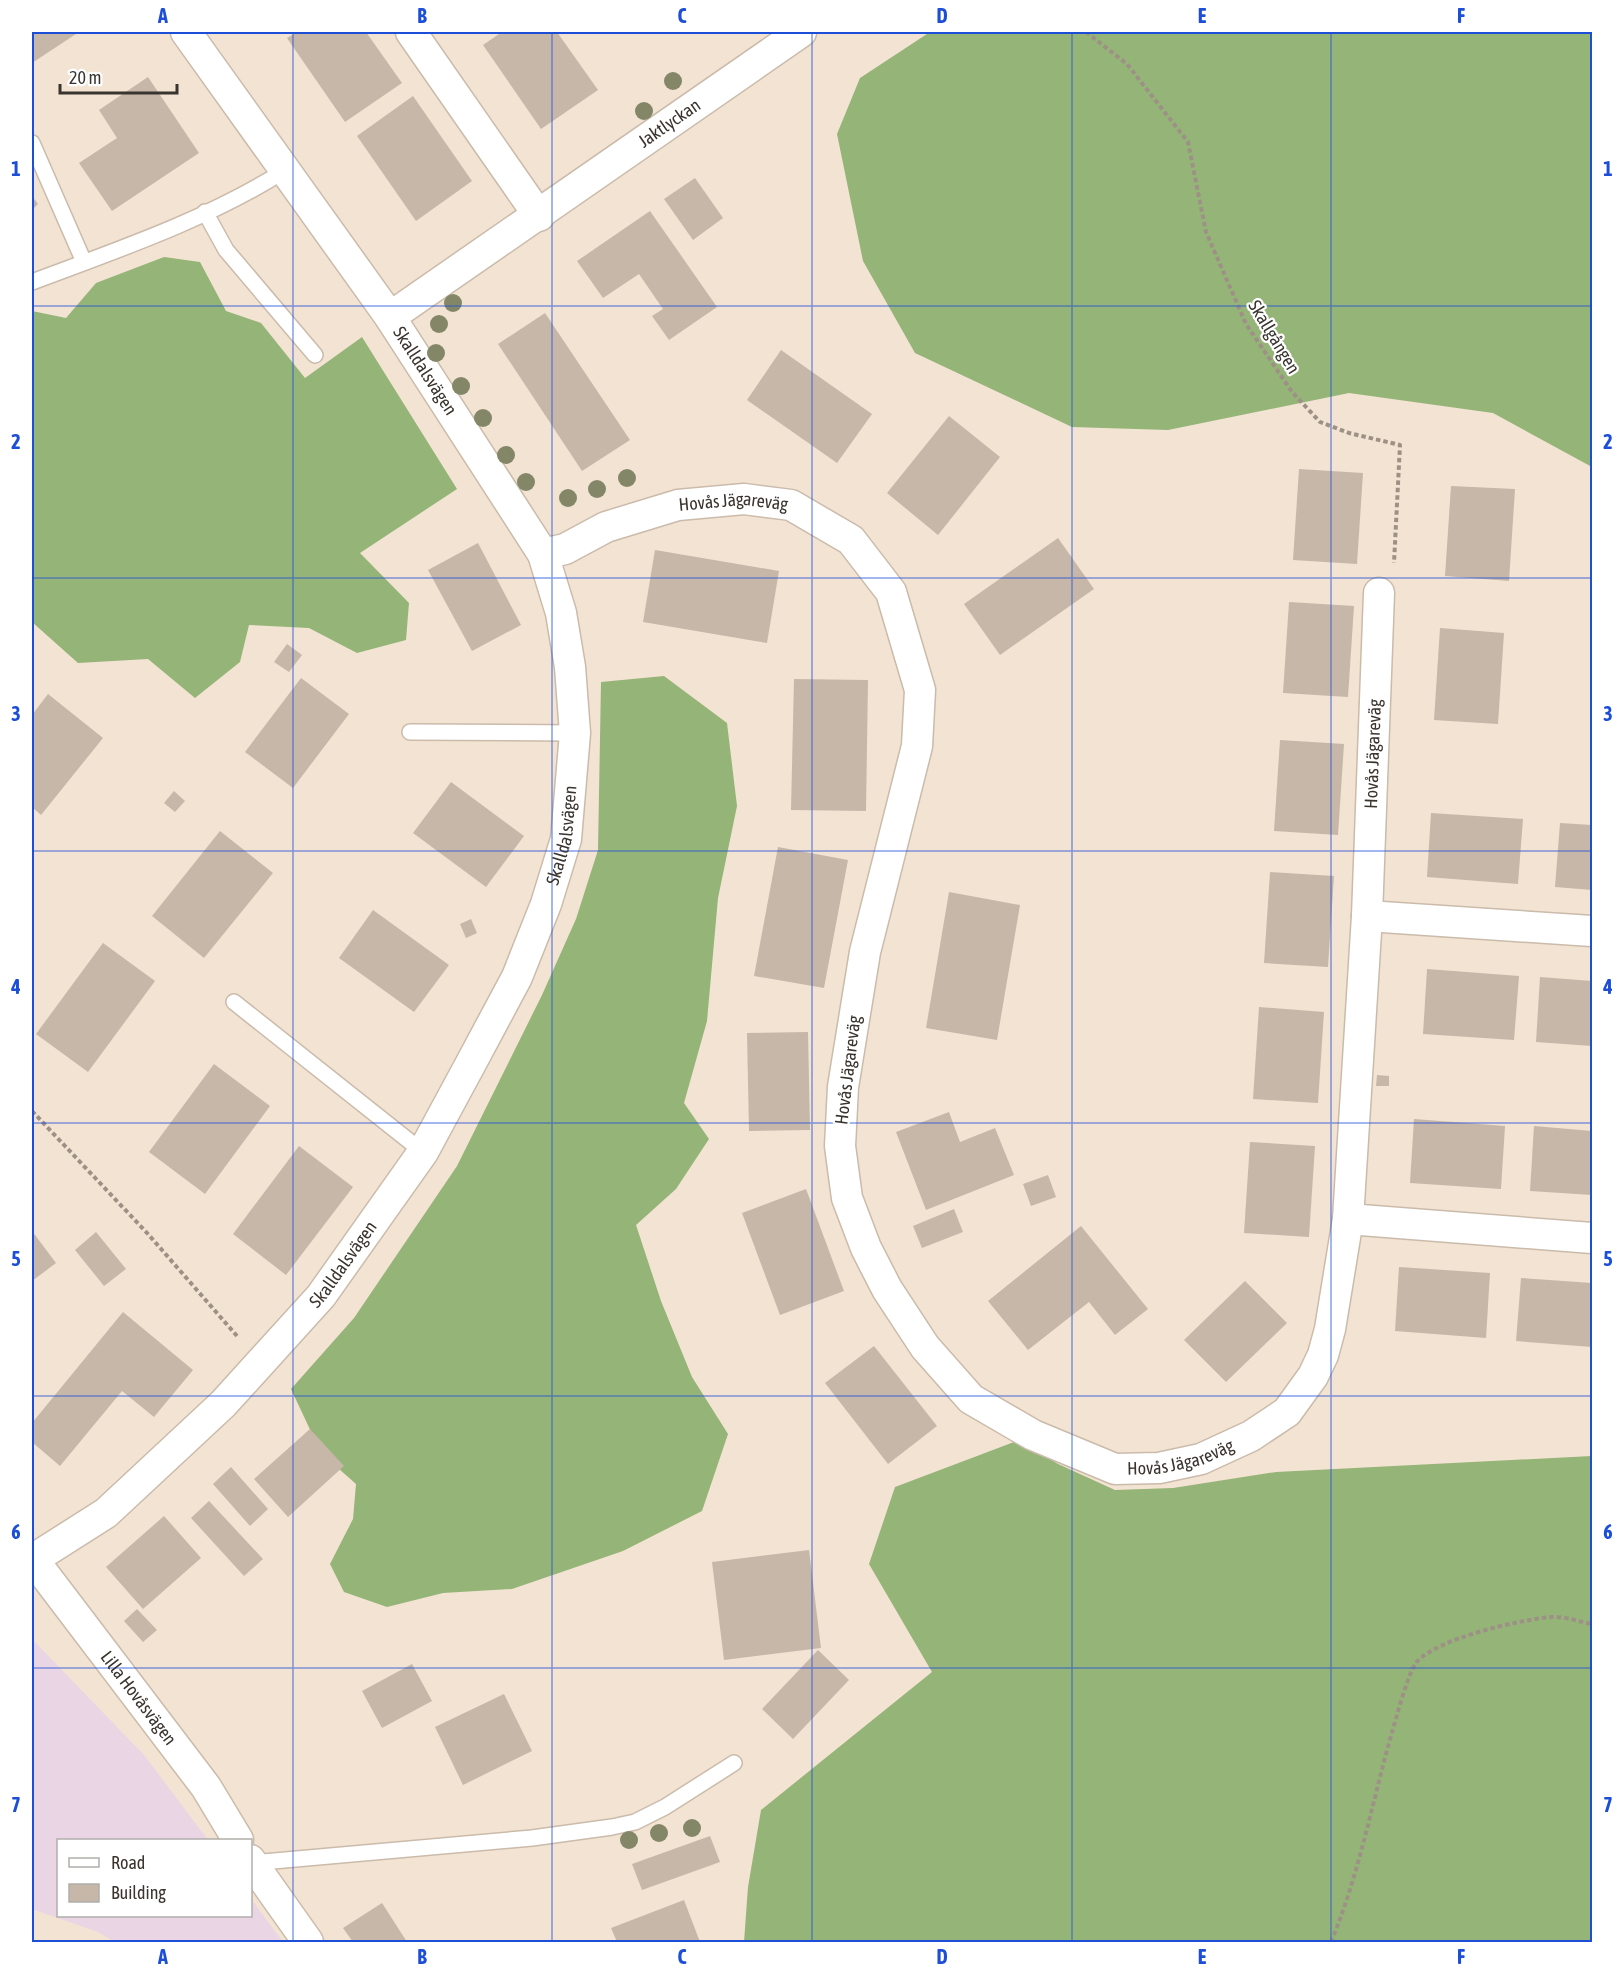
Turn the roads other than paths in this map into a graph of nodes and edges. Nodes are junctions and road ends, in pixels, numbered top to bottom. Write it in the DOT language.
graph roads {
  1 [pos="186,32"];
  2 [pos="411,32"];
  3 [pos="801,32"];
  4 [pos="32,143"];
  5 [pos="284,171"];
  6 [pos="205,212"];
  7 [pos="539,216"];
  8 [pos="84,262"];
  9 [pos="32,282"];
  10 [pos="390,317"];
  11 [pos="315,355"];
  12 [pos="543,554"];
  13 [pos="1379,592"];
  14 [pos="410,732"];
  15 [pos="575,734"];
  16 [pos="1367,916"];
  17 [pos="1593,931"];
  18 [pos="234,1002"];
  19 [pos="423,1152"];
  20 [pos="1348,1219"];
  21 [pos="1593,1238"];
  22 [pos="32,1559"];
  23 [pos="734,1763"];
  24 [pos="238,1839"];
  25 [pos="252,1854"];
  26 [pos="252,1861"];
  27 [pos="308,1942"];
  1 -- 5 [label="street, Skalldalsvägen"];
  2 -- 7 [label="street"];
  3 -- 7 [label="street, Jaktlyckan"];
  4 -- 8 [label="lane"];
  5 -- 6 [label="lane"];
  5 -- 10 [label="street, Skalldalsvägen"];
  6 -- 8 [label="lane"];
  6 -- 11 [label="lane"];
  7 -- 10 [label="street, Jaktlyckan"];
  8 -- 9 [label="lane"];
  10 -- 12 [label="street, Skalldalsvägen"];
  12 -- 15 [label="street, Skalldalsvägen"];
  12 -- 20 [label="street, Hovås Jägareväg"];
  13 -- 16 [label="street, Hovås Jägareväg"];
  14 -- 15 [label="lane"];
  15 -- 19 [label="street, Skalldalsvägen"];
  16 -- 17 [label="street"];
  16 -- 20 [label="street, Hovås Jägareväg"];
  18 -- 19 [label="lane"];
  19 -- 22 [label="street, Skalldalsvägen"];
  20 -- 21 [label="street"];
  22 -- 24 [label="street, Lilla Hovåsvägen"];
  23 -- 25 [label="lane"];
  26 -- 27 [label="street, Lilla Hovåsvägen"];
}
